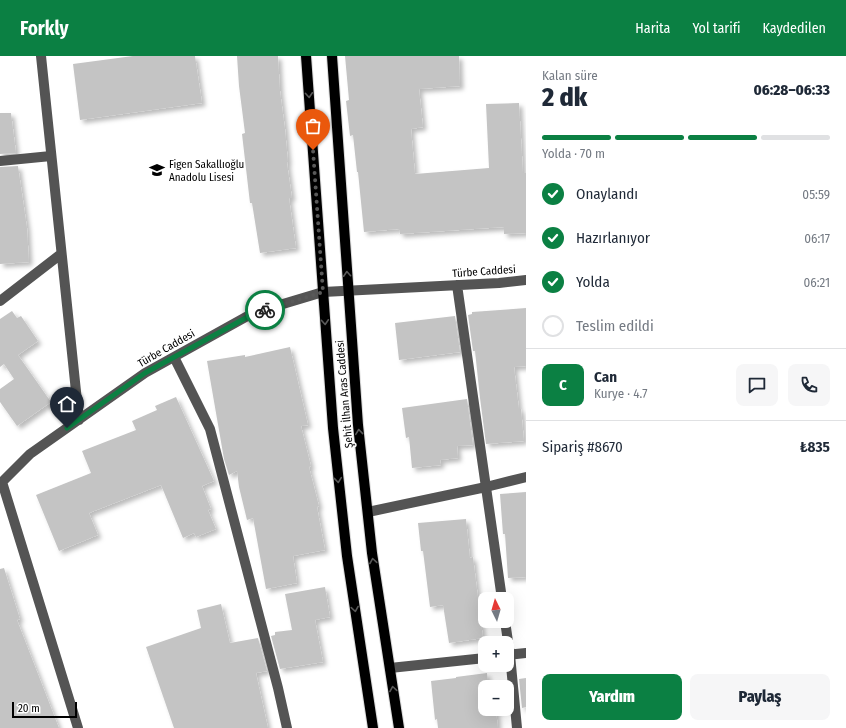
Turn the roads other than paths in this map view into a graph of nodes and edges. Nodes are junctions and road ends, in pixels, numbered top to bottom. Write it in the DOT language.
graph roads {
  1 [pos="41,56"];
  2 [pos="306,56"];
  3 [pos="332,56"];
  4 [pos="51,156"];
  5 [pos="0,161"];
  6 [pos="61,254"];
  7 [pos="526,280"];
  8 [pos="457,285"];
  9 [pos="348,291"];
  10 [pos="323,292"];
  11 [pos="0,301"];
  12 [pos="174,357"];
  13 [pos="79,420"];
  14 [pos="526,477"];
  15 [pos="1,483"];
  16 [pos="486,487"];
  17 [pos="368,512"];
  18 [pos="501,592"];
  19 [pos="526,653"];
  20 [pos="514,654"];
  21 [pos="478,659"];
  22 [pos="390,668"];
  23 [pos="511,672"];
  24 [pos="78,728"];
  25 [pos="287,728"];
  26 [pos="373,728"];
  27 [pos="399,728"];
  28 [pos="518,728"];
  1 -- 4 [label="street"];
  2 -- 10 [label="main road, Şehit İlhan Aras Caddesi, one-way"];
  9 -- 3 [label="main road, Şehit İlhan Aras Caddesi, one-way"];
  4 -- 5 [label="street"];
  4 -- 6 [label="street"];
  6 -- 11 [label="street"];
  6 -- 13 [label="street"];
  7 -- 8 [label="street, Türbe Caddesi"];
  8 -- 9 [label="street, Türbe Caddesi"];
  8 -- 16 [label="street"];
  9 -- 10 [label="street, Türbe Caddesi"];
  17 -- 9 [label="main road, Şehit İlhan Aras Caddesi, one-way"];
  10 -- 12 [label="street, Türbe Caddesi"];
  10 -- 26 [label="main road, Şehit İlhan Aras Caddesi, one-way"];
  12 -- 13 [label="street, Türbe Caddesi"];
  12 -- 25 [label="street"];
  13 -- 15 [label="street, Türbe Caddesi"];
  14 -- 16 [label="street"];
  15 -- 24 [label="street"];
  16 -- 17 [label="street"];
  16 -- 18 [label="street"];
  22 -- 17 [label="main road, Şehit İlhan Aras Caddesi, one-way"];
  19 -- 20 [label="street"];
  21 -- 22 [label="street"];
  27 -- 22 [label="main road, Şehit İlhan Aras Caddesi, one-way"];
  23 -- 28 [label="street"];
}
